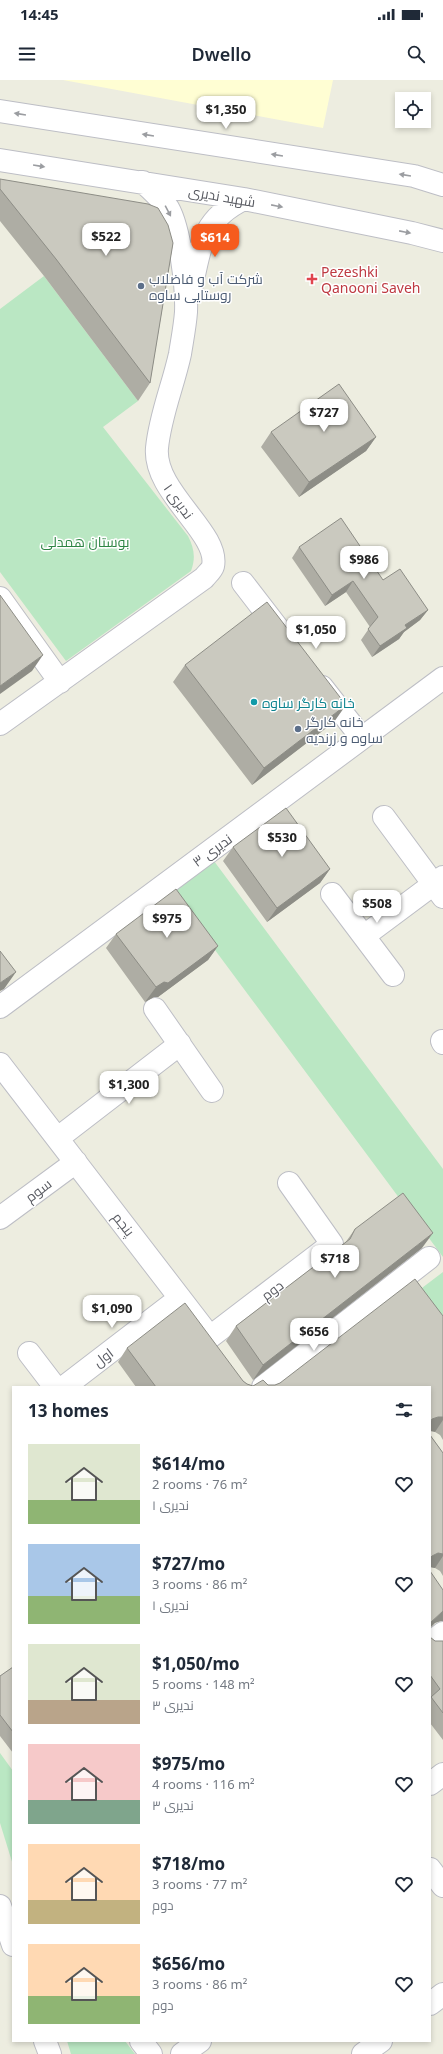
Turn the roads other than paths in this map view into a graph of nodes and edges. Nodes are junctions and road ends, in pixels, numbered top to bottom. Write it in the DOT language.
graph roads {
  1 [pos="0,111"];
  2 [pos="0,160"];
  3 [pos="143,182"];
  4 [pos="443,185"];
  5 [pos="244,199"];
  6 [pos="443,241"];
  7 [pos="186,312"];
  8 [pos="243,583"];
  9 [pos="0,598"];
  10 [pos="294,650"];
  11 [pos="308,668"];
  12 [pos="443,678"];
  13 [pos="60,682"];
  14 [pos="0,724"];
  15 [pos="362,738"];
  16 [pos="384,817"];
  17 [pos="440,886"];
  18 [pos="332,894"];
  19 [pos="364,936"];
  20 [pos="393,975"];
  21 [pos="0,1007"];
  22 [pos="155,1008"];
  23 [pos="180,1044"];
  24 [pos="0,1064"];
  25 [pos="212,1091"];
  26 [pos="58,1138"];
  27 [pos="76,1162"];
  28 [pos="289,1183"];
  29 [pos="0,1218"];
  30 [pos="428,1258"];
  31 [pos="180,1298"];
  32 [pos="210,1337"];
  33 [pos="29,1353"];
  34 [pos="222,1356"];
  35 [pos="54,1386"];
  36 [pos="65,1386"];
  37 [pos="264,1386"];
  38 [pos="443,1633"];
  39 [pos="431,1642"];
  40 [pos="443,1774"];
  41 [pos="431,1783"];
  42 [pos="431,1869"];
  43 [pos="443,1886"];
  44 [pos="0,1906"];
  45 [pos="12,1942"];
  46 [pos="443,1994"];
  47 [pos="431,2003"];
  48 [pos="45,2042"];
  49 [pos="142,2042"];
  50 [pos="199,2042"];
  51 [pos="379,2042"];
  52 [pos="50,2054"];
  53 [pos="151,2054"];
  54 [pos="182,2054"];
  55 [pos="363,2054"];
  4 -- 1 [label="street, one-way"];
  2 -- 3 [label="street, شهید ندیری, one-way"];
  3 -- 5 [label="street, شهید ندیری"];
  3 -- 7 [label="street, ندیری ۱, one-way"];
  5 -- 6 [label="street, شهید ندیری, one-way"];
  5 -- 7 [label="street"];
  7 -- 13 [label="street, ندیری ۱"];
  8 -- 10 [label="street"];
  9 -- 13 [label="street"];
  11 -- 15 [label="street"];
  12 -- 15 [label="street, ندیری ۳"];
  13 -- 14 [label="street, ندیری ۱"];
  15 -- 21 [label="street, ندیری ۳"];
  16 -- 17 [label="street"];
  17 -- 19 [label="street"];
  18 -- 19 [label="street"];
  19 -- 20 [label="street"];
  22 -- 23 [label="street"];
  23 -- 25 [label="street"];
  23 -- 26 [label="street"];
  24 -- 26 [label="street, پنجم"];
  26 -- 27 [label="street, پنجم"];
  27 -- 29 [label="street, سوم"];
  27 -- 31 [label="street, پنجم"];
  28 -- 32 [label="street, دوم"];
  30 -- 37 [label="street"];
  31 -- 32 [label="street, پنجم"];
  31 -- 36 [label="street, اول"];
  32 -- 34 [label="street, پنجم"];
  33 -- 35 [label="street"];
  38 -- 39 [label="street"];
  40 -- 41 [label="street"];
  42 -- 43 [label="street"];
  44 -- 45 [label="street"];
  46 -- 47 [label="street"];
  48 -- 52 [label="street"];
  49 -- 53 [label="street"];
  50 -- 54 [label="street"];
  51 -- 55 [label="street"];
}
